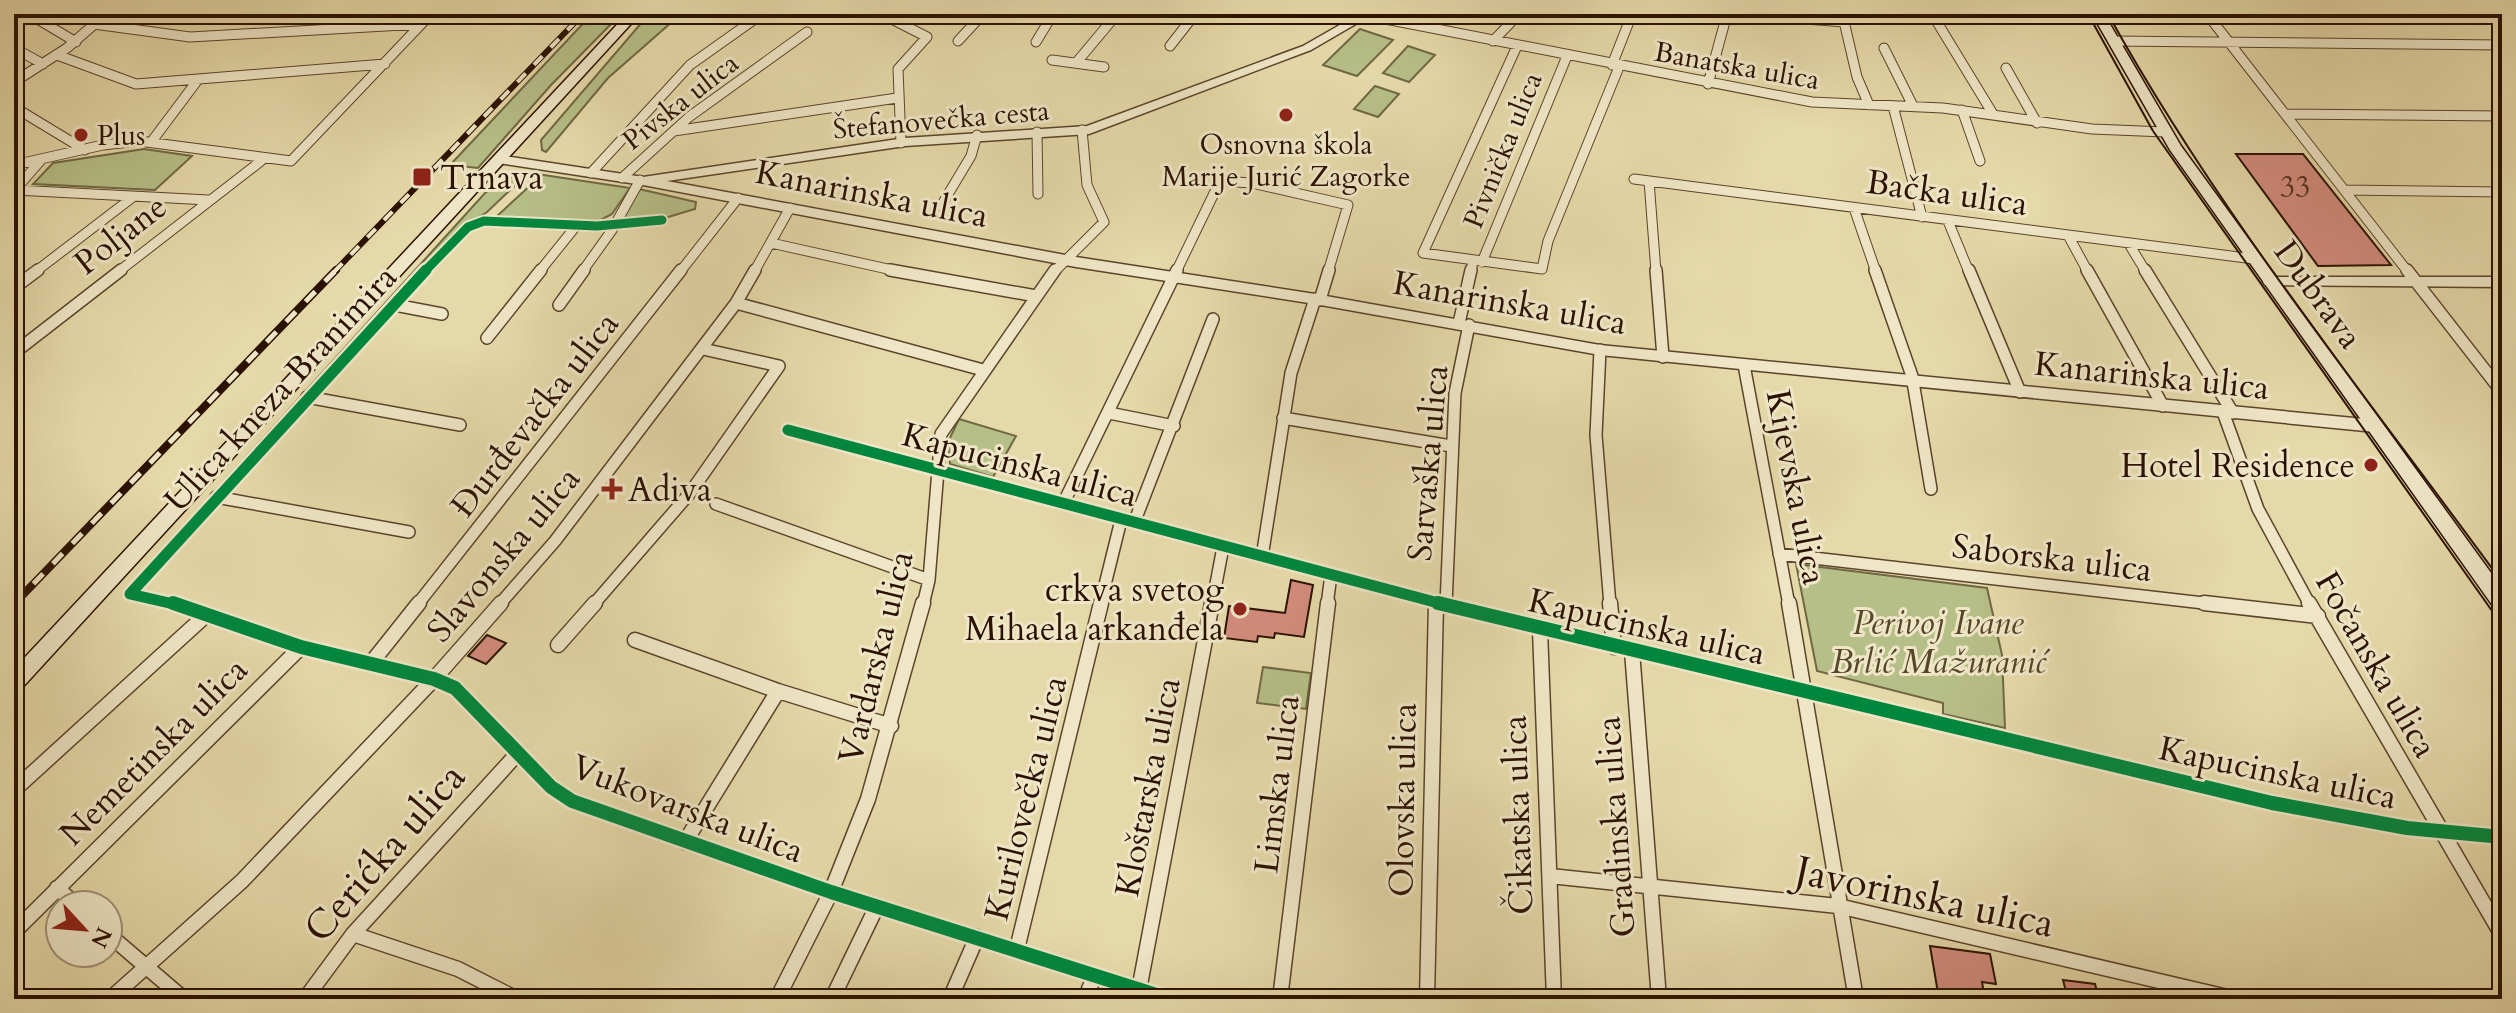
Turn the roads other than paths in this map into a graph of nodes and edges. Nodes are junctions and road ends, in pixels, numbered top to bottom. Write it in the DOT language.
graph roads {
  1 [pos="29,14"];
  2 [pos="106,14"];
  3 [pos="431,14"];
  4 [pos="634,14"];
  5 [pos="728,14"];
  6 [pos="762,14"];
  7 [pos="882,14"];
  8 [pos="983,14"];
  9 [pos="1053,14"];
  10 [pos="1117,14"];
  11 [pos="1195,14"];
  12 [pos="1519,14"];
  13 [pos="1632,14"];
  14 [pos="1727,14"];
  15 [pos="1740,14"];
  16 [pos="1961,14"];
  17 [pos="2098,14"];
  18 [pos="2207,14"];
  19 [pos="1366,15"];
  20 [pos="1844,18"];
  21 [pos="746,23"];
  22 [pos="94,24"];
  23 [pos="421,24"];
  24 [pos="807,32"];
  25 [pos="958,41"];
  26 [pos="1493,41"];
  27 [pos="2113,41"];
  28 [pos="76,42"];
  29 [pos="1036,42"];
  30 [pos="2229,42"];
  31 [pos="2502,45"];
  32 [pos="1170,46"];
  33 [pos="1517,46"];
  34 [pos="14,48"];
  35 [pos="1884,48"];
  36 [pos="57,55"];
  37 [pos="1567,56"];
  38 [pos="1052,60"];
  39 [pos="1076,63"];
  40 [pos="43,64"];
  41 [pos="385,64"];
  42 [pos="1615,66"];
  43 [pos="1104,67"];
  44 [pos="2006,68"];
  45 [pos="197,81"];
  46 [pos="14,82"];
  47 [pos="1708,84"];
  48 [pos="897,98"];
  49 [pos="1869,105"];
  50 [pos="1893,106"];
  51 [pos="1913,106"];
  52 [pos="14,107"];
  53 [pos="1962,110"];
  54 [pos="1993,114"];
  55 [pos="2286,114"];
  56 [pos="2502,116"];
  57 [pos="2037,123"];
  58 [pos="1082,130"];
  59 [pos="671,131"];
  60 [pos="1037,132"];
  61 [pos="2165,132"];
  62 [pos="977,135"];
  63 [pos="152,141"];
  64 [pos="901,143"];
  65 [pos="85,150"];
  66 [pos="42,159"];
  67 [pos="498,159"];
  68 [pos="261,161"];
  69 [pos="1980,161"];
  70 [pos="14,165"];
  71 [pos="735,168"];
  72 [pos="591,173"];
  73 [pos="622,178"];
  74 [pos="1634,179"];
  75 [pos="642,181"];
  76 [pos="1649,181"];
  77 [pos="14,190"];
  78 [pos="2344,190"];
  79 [pos="2502,192"];
  80 [pos="1038,194"];
  81 [pos="720,195"];
  82 [pos="133,197"];
  83 [pos="738,198"];
  84 [pos="209,200"];
  85 [pos="941,206"];
  86 [pos="790,208"];
  87 [pos="1854,208"];
  88 [pos="1922,217"];
  89 [pos="662,220"];
  90 [pos="1948,221"];
  91 [pos="576,226"];
  92 [pos="613,226"];
  93 [pos="2069,237"];
  94 [pos="771,243"];
  95 [pos="2129,244"];
  96 [pos="2254,259"];
  97 [pos="1062,260"];
  98 [pos="1478,261"];
  99 [pos="1175,277"];
  100 [pos="2414,281"];
  101 [pos="2270,282"];
  102 [pos="2502,282"];
  103 [pos="14,288"];
  104 [pos="1036,296"];
  105 [pos="1317,300"];
  106 [pos="736,303"];
  107 [pos="395,305"];
  108 [pos="559,305"];
  109 [pos="442,314"];
  110 [pos="1213,319"];
  111 [pos="1464,324"];
  112 [pos="487,338"];
  113 [pos="703,349"];
  114 [pos="1600,350"];
  115 [pos="14,353"];
  116 [pos="1663,357"];
  117 [pos="1744,365"];
  118 [pos="983,370"];
  119 [pos="2485,370"];
  120 [pos="2502,370"];
  121 [pos="1914,383"];
  122 [pos="2020,392"];
  123 [pos="2502,392"];
  124 [pos="307,397"];
  125 [pos="2163,406"];
  126 [pos="1109,413"];
  127 [pos="2228,413"];
  128 [pos="1283,418"];
  129 [pos="460,425"];
  130 [pos="1174,426"];
  131 [pos="2375,426"];
  132 [pos="788,430"];
  133 [pos="1451,446"];
  134 [pos="939,472"];
  135 [pos="1931,489"];
  136 [pos="216,497"];
  137 [pos="716,504"];
  138 [pos="1063,504"];
  139 [pos="1128,522"];
  140 [pos="409,532"];
  141 [pos="1223,547"];
  142 [pos="1779,554"];
  143 [pos="1262,557"];
  144 [pos="1331,575"];
  145 [pos="929,580"];
  146 [pos="130,594"];
  147 [pos="2502,603"];
  148 [pos="1441,604"];
  149 [pos="206,615"];
  150 [pos="2318,616"];
  151 [pos="1540,630"];
  152 [pos="635,640"];
  153 [pos="558,645"];
  154 [pos="301,647"];
  155 [pos="1614,647"];
  156 [pos="1632,651"];
  157 [pos="372,662"];
  158 [pos="434,679"];
  159 [pos="14,683"];
  160 [pos="778,691"];
  161 [pos="1805,691"];
  162 [pos="891,726"];
  163 [pos="518,753"];
  164 [pos="14,790"];
  165 [pos="2440,831"];
  166 [pos="2502,837"];
  167 [pos="685,842"];
  168 [pos="1550,876"];
  169 [pos="57,888"];
  170 [pos="1648,888"];
  171 [pos="831,892"];
  172 [pos="877,906"];
  173 [pos="1838,906"];
  174 [pos="14,932"];
  175 [pos="353,934"];
  176 [pos="2502,935"];
  177 [pos="977,937"];
  178 [pos="124,948"];
  179 [pos="1017,949"];
  180 [pos="146,968"];
  181 [pos="1094,977"];
  182 [pos="1139,990"];
  183 [pos="2189,993"];
  184 [pos="110,999"];
  185 [pos="184,999"];
  186 [pos="305,999"];
  187 [pos="517,999"];
  188 [pos="777,999"];
  189 [pos="832,999"];
  190 [pos="950,999"];
  191 [pos="1085,999"];
  192 [pos="1169,999"];
  193 [pos="1280,999"];
  194 [pos="1427,999"];
  195 [pos="1554,999"];
  196 [pos="1659,999"];
  197 [pos="1856,999"];
  198 [pos="2236,999"];
  1 -- 28 [label="street"];
  2 -- 22 [label="street"];
  3 -- 23 [label="street"];
  4 -- 67 [label="main road, Ulica kneza Branimira"];
  5 -- 21 [label="street"];
  6 -- 21 [label="street"];
  7 -- 48 [label="street"];
  8 -- 25 [label="street"];
  9 -- 29 [label="street"];
  10 -- 39 [label="street"];
  11 -- 32 [label="street"];
  12 -- 26 [label="street"];
  13 -- 42 [label="street"];
  14 -- 47 [label="street"];
  15 -- 20 [label="street"];
  16 -- 54 [label="street"];
  17 -- 27 [label="main road, Dubrava"];
  18 -- 30 [label="street"];
  19 -- 26 [label="street, Banatska ulica"];
  19 -- 58 [label="street, Štefanovečka cesta"];
  20 -- 49 [label="street"];
  21 -- 72 [label="street"];
  22 -- 23 [label="street"];
  22 -- 28 [label="street"];
  23 -- 41 [label="street"];
  24 -- 59 [label="street, Pivska ulica"];
  26 -- 33 [label="street, Banatska ulica"];
  27 -- 30 [label="street"];
  27 -- 61 [label="main road, Dubrava"];
  28 -- 36 [label="street"];
  30 -- 31 [label="street"];
  30 -- 55 [label="street"];
  33 -- 37 [label="street, Banatska ulica"];
  33 -- 98 [label="street"];
  34 -- 40 [label="street"];
  35 -- 51 [label="street"];
  36 -- 40 [label="street"];
  36 -- 45 [label="street"];
  37 -- 42 [label="street, Banatska ulica"];
  37 -- 98 [label="street, Pivnička ulica"];
  38 -- 39 [label="street"];
  39 -- 43 [label="street"];
  40 -- 46 [label="street"];
  41 -- 45 [label="street"];
  41 -- 68 [label="street"];
  42 -- 47 [label="street, Banatska ulica"];
  42 -- 98 [label="street"];
  44 -- 57 [label="street"];
  45 -- 63 [label="street"];
  47 -- 49 [label="street, Banatska ulica"];
  48 -- 59 [label="street"];
  48 -- 64 [label="street"];
  49 -- 50 [label="street, Banatska ulica"];
  50 -- 51 [label="street, Banatska ulica"];
  50 -- 88 [label="street"];
  51 -- 53 [label="street, Banatska ulica"];
  52 -- 65 [label="street"];
  53 -- 54 [label="street, Banatska ulica"];
  53 -- 69 [label="street"];
  54 -- 57 [label="street, Banatska ulica"];
  55 -- 56 [label="street"];
  55 -- 78 [label="street"];
  57 -- 61 [label="street, Banatska ulica"];
  58 -- 60 [label="street, Štefanovečka cesta"];
  58 -- 97 [label="street, Vardarska ulica"];
  59 -- 73 [label="street, Pivska ulica"];
  60 -- 62 [label="street, Štefanovečka cesta"];
  60 -- 80 [label="street"];
  61 -- 96 [label="main road, Dubrava"];
  62 -- 64 [label="street, Štefanovečka cesta"];
  62 -- 85 [label="street"];
  63 -- 65 [label="street"];
  63 -- 68 [label="street"];
  64 -- 71 [label="street, Štefanovečka cesta"];
  65 -- 66 [label="street"];
  66 -- 70 [label="street"];
  66 -- 77 [label="street"];
  67 -- 72 [label="street, Štefanovečka cesta"];
  67 -- 159 [label="main road, Ulica kneza Branimira"];
  68 -- 84 [label="street, Poljane"];
  71 -- 75 [label="street, Štefanovečka cesta"];
  71 -- 81 [label="street"];
  72 -- 73 [label="street, Štefanovečka cesta"];
  73 -- 75 [label="street, Štefanovečka cesta"];
  74 -- 76 [label="street, Bačka ulica"];
  75 -- 81 [label="street, Kanarinska ulica"];
  75 -- 92 [label="street"];
  76 -- 87 [label="street, Bačka ulica"];
  76 -- 116 [label="street"];
  77 -- 82 [label="street"];
  78 -- 79 [label="street"];
  78 -- 100 [label="street"];
  81 -- 83 [label="street, Kanarinska ulica"];
  82 -- 84 [label="street"];
  82 -- 103 [label="street"];
  83 -- 86 [label="street, Kanarinska ulica"];
  83 -- 157 [label="street, Đurđevačka ulica"];
  84 -- 115 [label="street, Poljane"];
  86 -- 94 [label="street, Slavonska ulica"];
  86 -- 97 [label="street, Kanarinska ulica"];
  87 -- 88 [label="street, Bačka ulica"];
  87 -- 121 [label="street"];
  88 -- 90 [label="street, Bačka ulica"];
  89 -- 92 [label="street"];
  90 -- 93 [label="street, Bačka ulica"];
  90 -- 122 [label="street"];
  91 -- 92 [label="street"];
  91 -- 107 [label="street, Ulica kneza Branimira"];
  91 -- 112 [label="street"];
  92 -- 108 [label="street"];
  93 -- 95 [label="street, Bačka ulica"];
  93 -- 125 [label="street"];
  94 -- 104 [label="street"];
  94 -- 106 [label="street, Slavonska ulica"];
  95 -- 96 [label="street, Bačka ulica"];
  95 -- 127 [label="street, Fočanska ulica"];
  96 -- 101 [label="main road, Dubrava"];
  97 -- 99 [label="street, Kanarinska ulica"];
  97 -- 104 [label="street, Vardarska ulica"];
  98 -- 111 [label="street, Pivnička ulica"];
  99 -- 105 [label="street, Kanarinska ulica"];
  99 -- 105 [label="street"];
  99 -- 126 [label="street"];
  100 -- 101 [label="street"];
  100 -- 102 [label="street"];
  100 -- 119 [label="street"];
  101 -- 131 [label="main road, Dubrava"];
  104 -- 118 [label="street, Vardarska ulica"];
  105 -- 111 [label="street, Kanarinska ulica"];
  105 -- 128 [label="street"];
  106 -- 113 [label="street, Slavonska ulica"];
  106 -- 118 [label="street"];
  107 -- 109 [label="street"];
  107 -- 124 [label="street, Ulica kneza Branimira"];
  110 -- 130 [label="street, Kurilovečka ulica"];
  111 -- 114 [label="street, Kanarinska ulica"];
  111 -- 133 [label="street, Sarvaška ulica"];
  113 -- 153 [label="street"];
  113 -- 158 [label="street, Slavonska ulica"];
  114 -- 116 [label="street, Kanarinska ulica"];
  114 -- 155 [label="street"];
  116 -- 117 [label="street, Kanarinska ulica"];
  117 -- 121 [label="street, Kanarinska ulica"];
  117 -- 142 [label="street, Kijevska ulica"];
  118 -- 134 [label="street, Vardarska ulica"];
  119 -- 120 [label="street"];
  119 -- 123 [label="street"];
  121 -- 122 [label="street, Kanarinska ulica"];
  121 -- 135 [label="street"];
  122 -- 125 [label="street, Kanarinska ulica"];
  124 -- 129 [label="street"];
  124 -- 136 [label="street, Ulica kneza Branimira"];
  125 -- 127 [label="street, Kanarinska ulica"];
  126 -- 130 [label="street"];
  126 -- 138 [label="street"];
  127 -- 131 [label="street, Kanarinska ulica"];
  127 -- 150 [label="street, Fočanska ulica"];
  128 -- 133 [label="street"];
  128 -- 143 [label="street"];
  130 -- 139 [label="street, Kurilovečka ulica"];
  131 -- 147 [label="main road, Dubrava"];
  132 -- 134 [label="street, Kapucinska ulica"];
  133 -- 148 [label="street, Sarvaška ulica"];
  134 -- 138 [label="street, Kapucinska ulica"];
  134 -- 145 [label="street, Vardarska ulica"];
  136 -- 140 [label="street"];
  136 -- 146 [label="street, Ulica kneza Branimira"];
  137 -- 145 [label="street"];
  138 -- 139 [label="street, Kapucinska ulica"];
  139 -- 141 [label="street, Kapucinska ulica"];
  139 -- 179 [label="street, Kurilovečka ulica"];
  141 -- 143 [label="street, Kapucinska ulica"];
  141 -- 182 [label="street, Kloštarska ulica"];
  142 -- 150 [label="street, Saborska ulica"];
  142 -- 161 [label="street, Kijevska ulica"];
  143 -- 144 [label="street, Kapucinska ulica"];
  144 -- 148 [label="street, Kapucinska ulica"];
  144 -- 193 [label="street, Limska ulica"];
  145 -- 162 [label="street, Vardarska ulica"];
  146 -- 149 [label="street, Vukovarska ulica"];
  148 -- 151 [label="street, Kapucinska ulica"];
  148 -- 194 [label="street, Olovska ulica"];
  149 -- 154 [label="street, Vukovarska ulica"];
  149 -- 164 [label="street"];
  150 -- 165 [label="street, Fočanska ulica"];
  151 -- 155 [label="street, Kapucinska ulica"];
  151 -- 168 [label="street, Čikatska ulica"];
  152 -- 160 [label="street"];
  154 -- 157 [label="street, Vukovarska ulica"];
  154 -- 169 [label="street, Nemetinska ulica"];
  155 -- 156 [label="street, Kapucinska ulica"];
  156 -- 161 [label="street, Kapucinska ulica"];
  156 -- 170 [label="street, Gradinska ulica"];
  157 -- 158 [label="street, Vukovarska ulica"];
  158 -- 163 [label="street, Vukovarska ulica"];
  158 -- 180 [label="street, Slavonska ulica"];
  160 -- 162 [label="street"];
  160 -- 167 [label="street"];
  161 -- 165 [label="street, Kapucinska ulica"];
  161 -- 173 [label="street, Kijevska ulica"];
  162 -- 171 [label="street, Vardarska ulica"];
  163 -- 167 [label="street, Vukovarska ulica"];
  163 -- 175 [label="street, Cerićka ulica"];
  165 -- 166 [label="street, Kapucinska ulica"];
  165 -- 176 [label="street, Fočanska ulica"];
  167 -- 171 [label="street, Vukovarska ulica"];
  168 -- 170 [label="street, Javorinska ulica"];
  168 -- 195 [label="street, Čikatska ulica"];
  169 -- 174 [label="street, Nemetinska ulica"];
  170 -- 173 [label="street, Javorinska ulica"];
  170 -- 196 [label="street, Gradinska ulica"];
  171 -- 172 [label="street, Vukovarska ulica"];
  171 -- 188 [label="street, Vardarska ulica"];
  172 -- 177 [label="street, Vukovarska ulica"];
  172 -- 189 [label="street"];
  173 -- 183 [label="street, Javorinska ulica"];
  173 -- 197 [label="street, Kijevska ulica"];
  175 -- 186 [label="street, Cerićka ulica"];
  175 -- 187 [label="street"];
  177 -- 179 [label="street, Vukovarska ulica"];
  177 -- 190 [label="street"];
  178 -- 180 [label="street"];
  179 -- 181 [label="street, Vukovarska ulica"];
  180 -- 184 [label="street, Slavonska ulica"];
  180 -- 185 [label="street"];
  181 -- 182 [label="street, Vukovarska ulica"];
  181 -- 191 [label="street"];
  182 -- 192 [label="street, Vukovarska ulica"];
  183 -- 198 [label="street, Javorinska ulica"];
}
